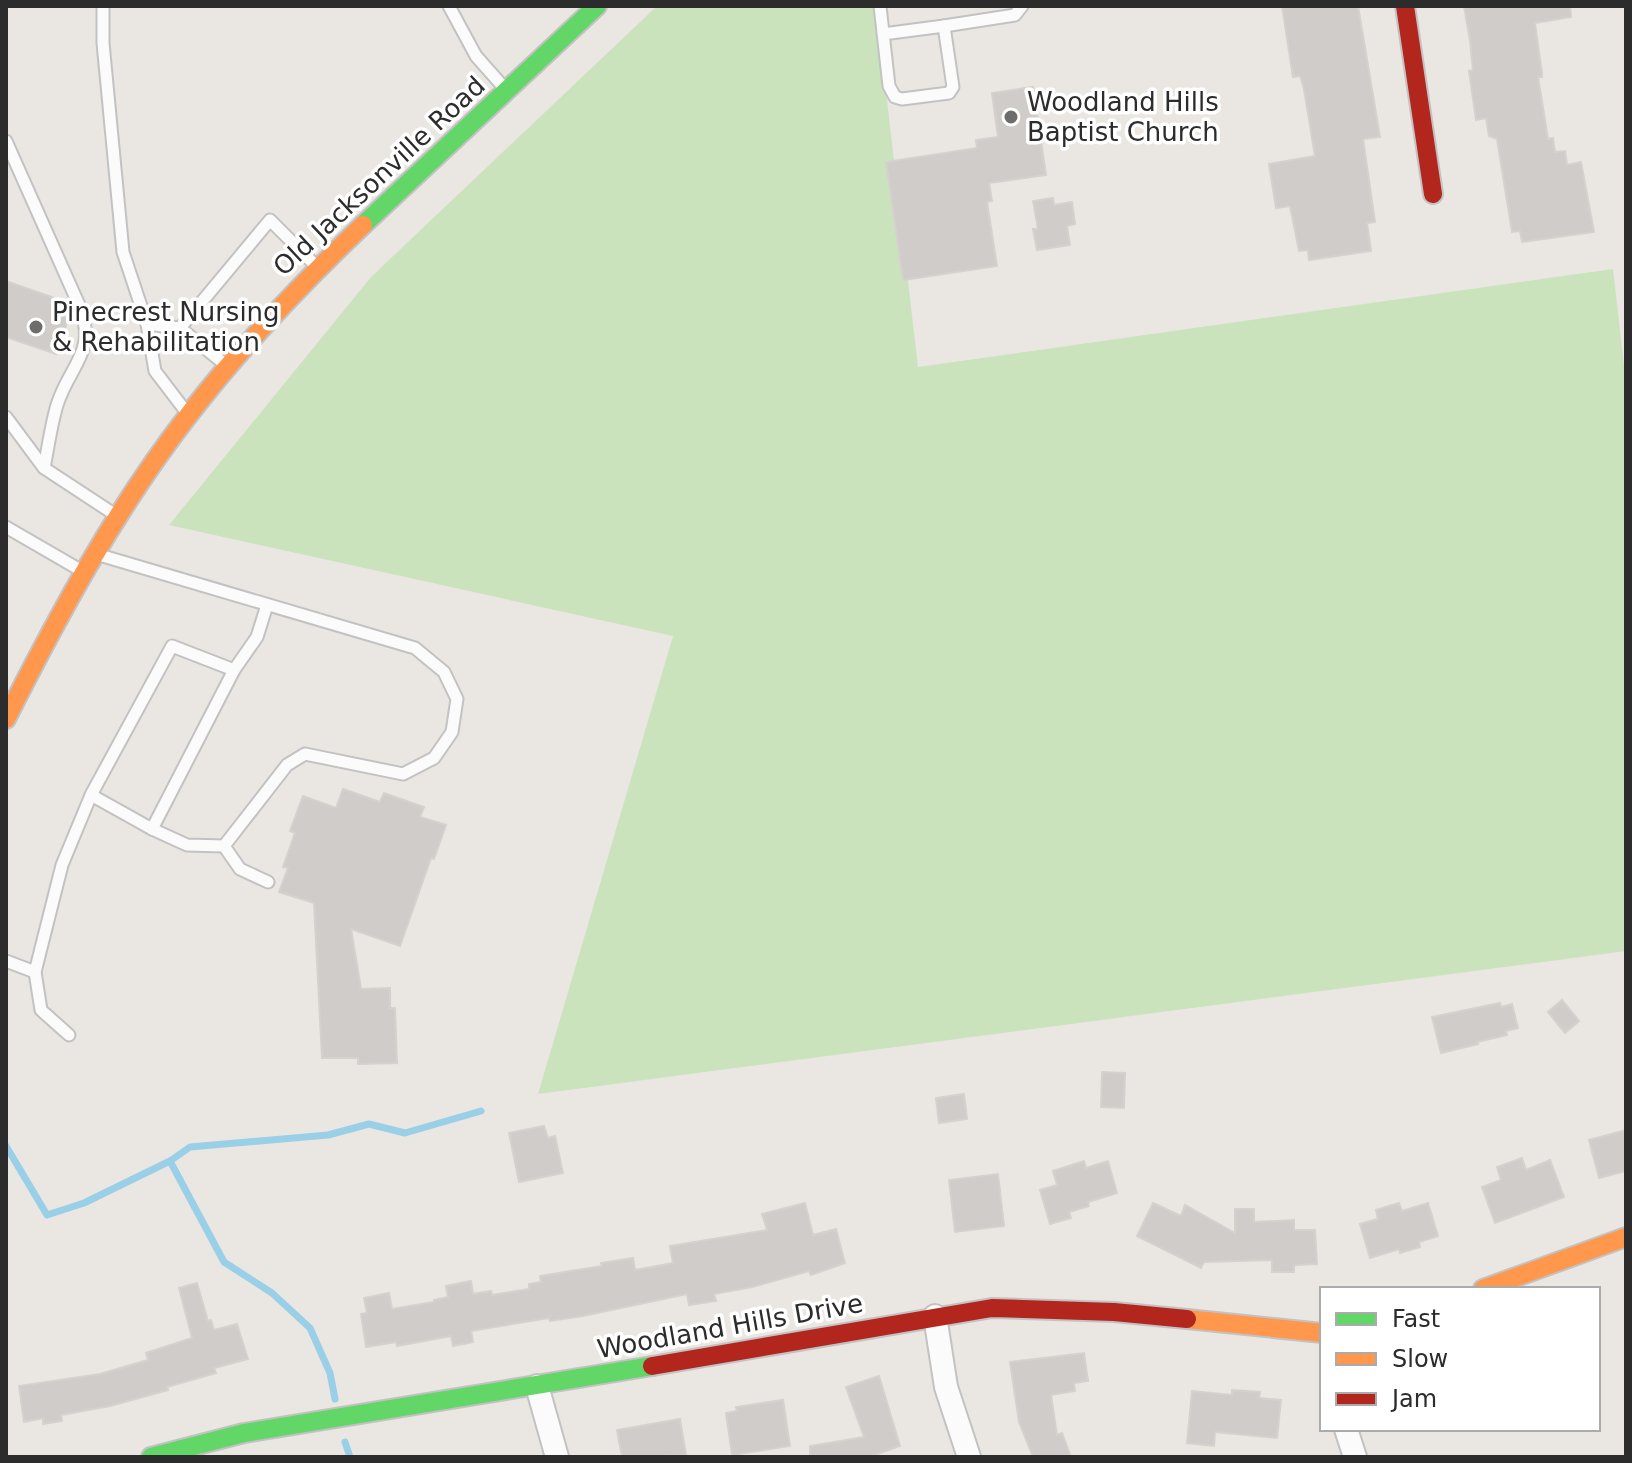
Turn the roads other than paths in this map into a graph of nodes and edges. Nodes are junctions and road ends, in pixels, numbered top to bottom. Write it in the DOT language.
graph roads {
  1 [pos="103,6"];
  2 [pos="449,6"];
  3 [pos="597,6"];
  4 [pos="880,6"];
  5 [pos="1022,6"];
  6 [pos="1405,6"];
  7 [pos="944,26"];
  8 [pos="883,34"];
  9 [pos="507,91"];
  10 [pos="6,141"];
  11 [pos="1433,194"];
  12 [pos="317,268"];
  13 [pos="147,324"];
  14 [pos="180,328"];
  15 [pos="227,367"];
  16 [pos="189,415"];
  17 [pos="6,417"];
  18 [pos="44,468"];
  19 [pos="118,517"];
  20 [pos="6,527"];
  21 [pos="95,554"];
  22 [pos="83,572"];
  23 [pos="267,605"];
  24 [pos="234,670"];
  25 [pos="6,718"];
  26 [pos="91,795"];
  27 [pos="152,829"];
  28 [pos="224,846"];
  29 [pos="268,882"];
  30 [pos="6,961"];
  31 [pos="35,972"];
  32 [pos="69,1035"];
  33 [pos="1626,1237"];
  34 [pos="1488,1287"];
  35 [pos="935,1316"];
  36 [pos="1320,1333"];
  37 [pos="537,1386"];
  38 [pos="1347,1431"];
  39 [pos="151,1457"];
  40 [pos="557,1457"];
  41 [pos="969,1457"];
  42 [pos="1355,1457"];
  1 -- 13 [label="lane"];
  2 -- 9 [label="lane"];
  3 -- 9 [label="street, Old Jacksonville Road"];
  4 -- 8 [label="lane"];
  5 -- 7 [label="lane"];
  6 -- 11 [label="street"];
  7 -- 8 [label="lane"];
  7 -- 8 [label="lane"];
  9 -- 12 [label="street, Old Jacksonville Road"];
  10 -- 18 [label="lane"];
  12 -- 14 [label="lane"];
  12 -- 15 [label="street, Old Jacksonville Road"];
  13 -- 14 [label="lane"];
  13 -- 16 [label="lane"];
  14 -- 15 [label="lane"];
  15 -- 16 [label="street, Old Jacksonville Road"];
  16 -- 19 [label="street, Old Jacksonville Road"];
  17 -- 18 [label="lane"];
  18 -- 19 [label="lane"];
  19 -- 21 [label="street, Old Jacksonville Road"];
  20 -- 22 [label="lane"];
  21 -- 22 [label="street, Old Jacksonville Road"];
  21 -- 23 [label="lane"];
  22 -- 25 [label="street, Old Jacksonville Road"];
  23 -- 24 [label="lane"];
  23 -- 28 [label="lane"];
  24 -- 26 [label="lane"];
  24 -- 27 [label="lane"];
  26 -- 27 [label="lane"];
  26 -- 31 [label="lane"];
  27 -- 28 [label="lane"];
  28 -- 29 [label="lane"];
  30 -- 31 [label="lane"];
  31 -- 32 [label="lane"];
  33 -- 34 [label="street"];
  35 -- 36 [label="street, Woodland Hills Drive"];
  35 -- 37 [label="street, Woodland Hills Drive"];
  35 -- 41 [label="street"];
  37 -- 39 [label="street, Woodland Hills Drive"];
  37 -- 40 [label="street"];
  38 -- 42 [label="street"];
}
